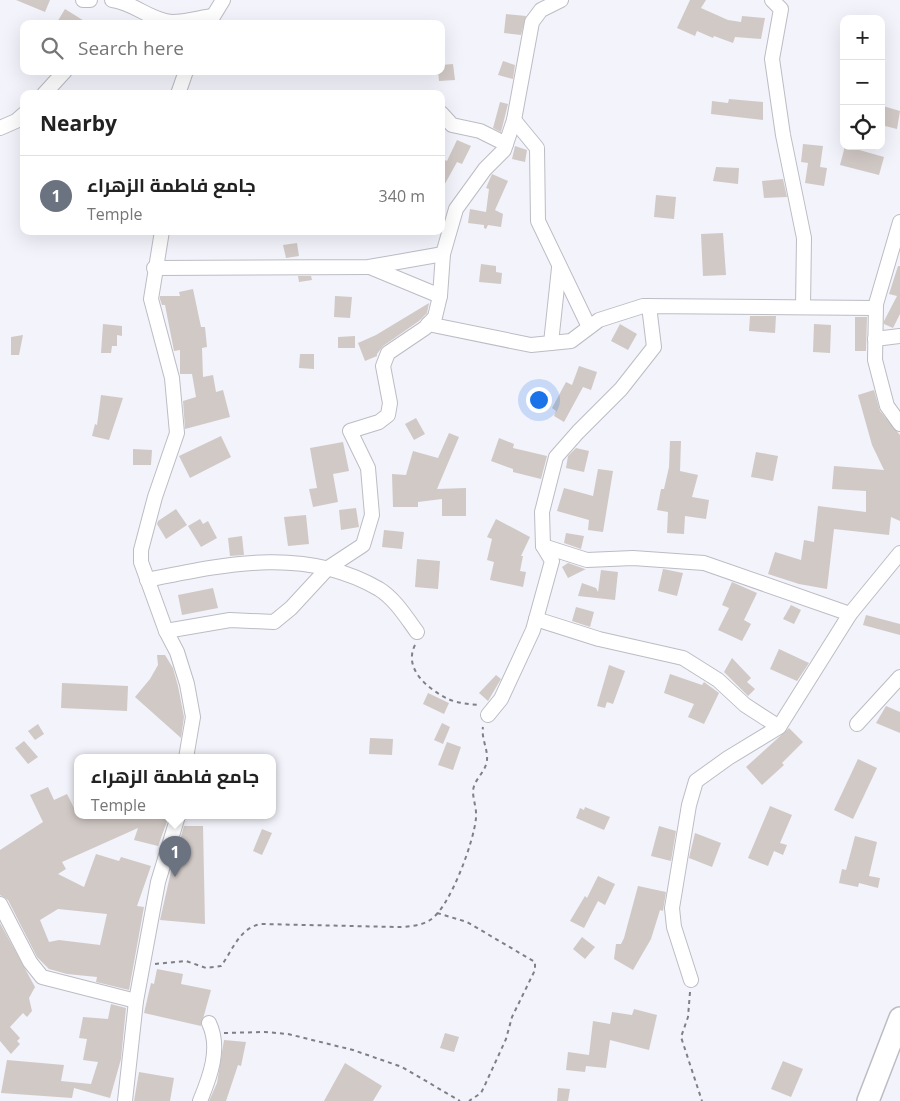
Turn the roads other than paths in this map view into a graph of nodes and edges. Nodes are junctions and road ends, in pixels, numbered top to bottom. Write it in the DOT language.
graph roads {
  1 [pos="83,0"];
  2 [pos="90,0"];
  3 [pos="112,0"];
  4 [pos="223,0"];
  5 [pos="562,0"];
  6 [pos="772,0"];
  7 [pos="162,20"];
  8 [pos="210,20"];
  9 [pos="61,75"];
  10 [pos="185,75"];
  11 [pos="48,90"];
  12 [pos="179,90"];
  13 [pos="445,117"];
  14 [pos="20,118"];
  15 [pos="514,120"];
  16 [pos="0,128"];
  17 [pos="506,144"];
  18 [pos="900,222"];
  19 [pos="161,235"];
  20 [pos="443,254"];
  21 [pos="369,267"];
  22 [pos="154,268"];
  23 [pos="559,268"];
  24 [pos="440,296"];
  25 [pos="649,306"];
  26 [pos="803,307"];
  27 [pos="876,308"];
  28 [pos="428,324"];
  29 [pos="589,327"];
  30 [pos="900,336"];
  31 [pos="875,340"];
  32 [pos="551,343"];
  33 [pos="900,424"];
  34 [pos="542,546"];
  35 [pos="900,553"];
  36 [pos="328,568"];
  37 [pos="147,580"];
  38 [pos="850,614"];
  39 [pos="536,620"];
  40 [pos="166,631"];
  41 [pos="418,635"];
  42 [pos="900,677"];
  43 [pos="491,711"];
  44 [pos="857,724"];
  45 [pos="779,727"];
  46 [pos="187,754"];
  47 [pos="177,819"];
  48 [pos="0,904"];
  49 [pos="691,980"];
  50 [pos="136,1001"];
  51 [pos="900,1018"];
  52 [pos="212,1029"];
  53 [pos="900,1051"];
  54 [pos="125,1101"];
  55 [pos="200,1101"];
  56 [pos="868,1101"];
  57 [pos="883,1101"];
  1 -- 2 [label="street"];
  3 -- 7 [label="street"];
  4 -- 8 [label="street"];
  5 -- 15 [label="street"];
  6 -- 26 [label="street"];
  9 -- 11 [label="street"];
  10 -- 12 [label="street"];
  13 -- 17 [label="street"];
  14 -- 16 [label="street"];
  15 -- 17 [label="street"];
  15 -- 23 [label="street"];
  17 -- 20 [label="street"];
  18 -- 27 [label="street"];
  19 -- 22 [label="street"];
  20 -- 21 [label="street"];
  20 -- 24 [label="street"];
  21 -- 22 [label="street"];
  21 -- 24 [label="street"];
  22 -- 37 [label="street"];
  23 -- 29 [label="street"];
  23 -- 32 [label="street"];
  24 -- 28 [label="street"];
  25 -- 26 [label="street"];
  25 -- 29 [label="street"];
  25 -- 34 [label="street"];
  26 -- 27 [label="street"];
  27 -- 31 [label="street"];
  28 -- 32 [label="street"];
  28 -- 36 [label="street"];
  29 -- 32 [label="street"];
  30 -- 31 [label="street"];
  31 -- 33 [label="street"];
  34 -- 38 [label="street"];
  34 -- 39 [label="street"];
  35 -- 38 [label="street"];
  36 -- 37 [label="street"];
  36 -- 40 [label="street"];
  36 -- 41 [label="street"];
  37 -- 40 [label="street"];
  38 -- 45 [label="street"];
  39 -- 43 [label="street"];
  39 -- 45 [label="street"];
  40 -- 46 [label="street"];
  42 -- 44 [label="street"];
  45 -- 49 [label="street"];
  47 -- 50 [label="street"];
  48 -- 50 [label="street"];
  50 -- 54 [label="street"];
  51 -- 56 [label="main road"];
  52 -- 55 [label="street"];
  53 -- 57 [label="main road"];
}
